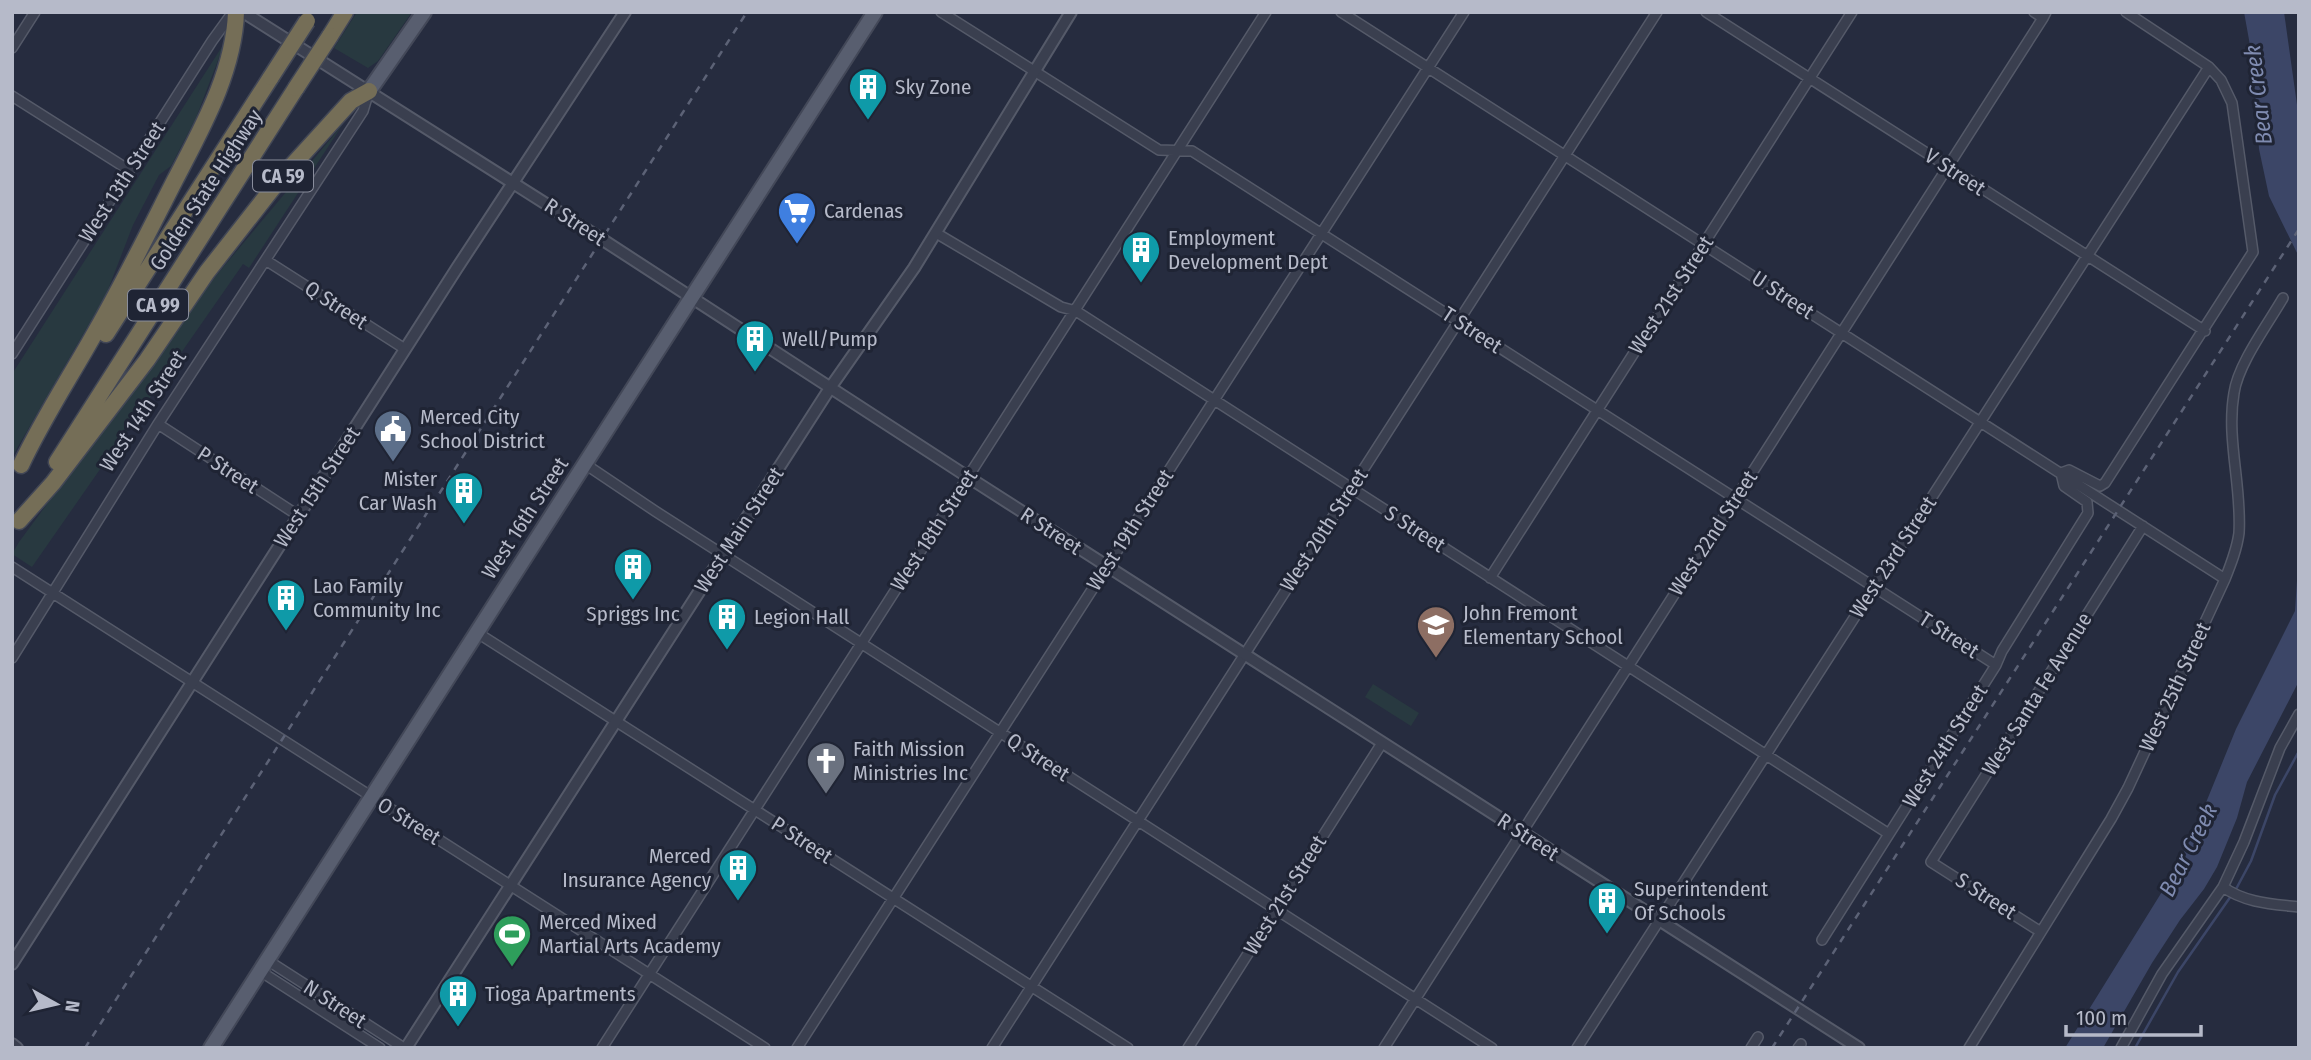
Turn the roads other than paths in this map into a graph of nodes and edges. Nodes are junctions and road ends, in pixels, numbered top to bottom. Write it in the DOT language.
graph roads {
  1 [pos="35,12"];
  2 [pos="235,12"];
  3 [pos="243,12"];
  4 [pos="345,12"];
  5 [pos="424,12"];
  6 [pos="625,12"];
  7 [pos="875,12"];
  8 [pos="941,12"];
  9 [pos="1071,12"];
  10 [pos="1266,12"];
  11 [pos="1341,12"];
  12 [pos="1464,12"];
  13 [pos="1657,12"];
  14 [pos="1706,12"];
  15 [pos="1852,12"];
  16 [pos="2034,12"];
  17 [pos="2126,12"];
  18 [pos="2045,15"];
  19 [pos="310,17"];
  20 [pos="12,48"];
  21 [pos="2209,67"];
  22 [pos="1428,68"];
  23 [pos="1034,70"];
  24 [pos="1809,78"];
  25 [pos="369,91"];
  26 [pos="12,96"];
  27 [pos="1177,152"];
  28 [pos="1565,156"];
  29 [pos="1948,167"];
  30 [pos="129,170"];
  31 [pos="513,183"];
  32 [pos="936,233"];
  33 [pos="1321,233"];
  34 [pos="1703,244"];
  35 [pos="2087,256"];
  36 [pos="267,261"];
  37 [pos="692,298"];
  38 [pos="2283,298"];
  39 [pos="1076,311"];
  40 [pos="1459,321"];
  41 [pos="2205,331"];
  42 [pos="12,332"];
  43 [pos="1841,333"];
  44 [pos="22,339"];
  45 [pos="405,349"];
  46 [pos="12,354"];
  47 [pos="830,388"];
  48 [pos="1214,400"];
  49 [pos="1598,410"];
  50 [pos="1980,422"];
  51 [pos="158,424"];
  52 [pos="585,464"];
  53 [pos="22,465"];
  54 [pos="2061,472"];
  55 [pos="968,477"];
  56 [pos="12,479"];
  57 [pos="1351,488"];
  58 [pos="1736,498"];
  59 [pos="299,516"];
  60 [pos="16,526"];
  61 [pos="2143,526"];
  62 [pos="723,555"];
  63 [pos="12,567"];
  64 [pos="1107,567"];
  65 [pos="1490,578"];
  66 [pos="2225,579"];
  67 [pos="1874,587"];
  68 [pos="53,593"];
  69 [pos="476,632"];
  70 [pos="862,644"];
  71 [pos="1245,655"];
  72 [pos="12,658"];
  73 [pos="1996,664"];
  74 [pos="1628,666"];
  75 [pos="192,682"];
  76 [pos="2299,714"];
  77 [pos="616,720"];
  78 [pos="1000,733"];
  79 [pos="1382,743"];
  80 [pos="1766,755"];
  81 [pos="370,796"];
  82 [pos="754,809"];
  83 [pos="1138,821"];
  84 [pos="1522,832"];
  85 [pos="1889,834"];
  86 [pos="1931,862"];
  87 [pos="510,885"];
  88 [pos="2230,892"];
  89 [pos="893,898"];
  90 [pos="2299,907"];
  91 [pos="1276,909"];
  92 [pos="1659,921"];
  93 [pos="2041,932"];
  94 [pos="1822,940"];
  95 [pos="12,964"];
  96 [pos="263,965"];
  97 [pos="649,973"];
  98 [pos="1031,986"];
  99 [pos="1415,999"];
  100 [pos="1758,1037"];
  101 [pos="12,1044"];
  102 [pos="17,1048"];
  103 [pos="211,1048"];
  104 [pos="380,1048"];
  105 [pos="405,1048"];
  106 [pos="602,1048"];
  107 [pos="765,1048"];
  108 [pos="797,1048"];
  109 [pos="992,1048"];
  110 [pos="1128,1048"];
  111 [pos="1188,1048"];
  112 [pos="1384,1048"];
  113 [pos="1492,1048"];
  114 [pos="1577,1048"];
  115 [pos="1751,1048"];
  116 [pos="1859,1048"];
  117 [pos="1969,1048"];
  118 [pos="2121,1048"];
  1 -- 20 [label="street"];
  2 -- 30 [label="street, West 13th Street"];
  2 -- 53 [label="highway"];
  3 -- 25 [label="street, R Street"];
  4 -- 60 [label="highway, Golden State Highway / CA 99, bridge"];
  5 -- 25 [label="main road, West 14th Street / CA 59"];
  6 -- 31 [label="street, West 15th Street"];
  7 -- 37 [label="main road, West 16th Street"];
  8 -- 23 [label="street, T Street"];
  9 -- 23 [label="street, West Main Street"];
  10 -- 27 [label="street, West 18th Street"];
  11 -- 22 [label="street, U Street"];
  12 -- 22 [label="street, West 19th Street"];
  13 -- 28 [label="street, West 20th Street"];
  14 -- 24 [label="street, V Street"];
  15 -- 24 [label="street, West 21st Street"];
  16 -- 18 [label="street"];
  17 -- 21 [label="street"];
  18 -- 29 [label="street, West 22nd Street"];
  19 -- 53 [label="highway, Golden State Highway / CA 99, bridge"];
  21 -- 35 [label="street, West 23rd Street"];
  21 -- 41 [label="street"];
  22 -- 28 [label="street, U Street"];
  22 -- 33 [label="street, West 19th Street"];
  23 -- 27 [label="street, T Street"];
  23 -- 32 [label="street, West Main Street"];
  24 -- 29 [label="street, V Street"];
  24 -- 34 [label="street, West 21st Street"];
  25 -- 31 [label="street, R Street"];
  25 -- 36 [label="street, West 14th Street"];
  25 -- 60 [label="highway, CA 59"];
  26 -- 30 [label="street"];
  27 -- 33 [label="street, T Street"];
  27 -- 39 [label="street, West 18th Street"];
  28 -- 34 [label="street, U Street"];
  28 -- 40 [label="street, West 20th Street"];
  29 -- 35 [label="street, V Street"];
  29 -- 43 [label="street, West 22nd Street"];
  30 -- 44 [label="street, West 13th Street"];
  31 -- 37 [label="street, R Street"];
  31 -- 45 [label="street, West 15th Street"];
  32 -- 39 [label="street, S Street"];
  32 -- 47 [label="street, West Main Street"];
  33 -- 40 [label="street, T Street"];
  33 -- 48 [label="street, West 19th Street"];
  34 -- 43 [label="street, U Street"];
  34 -- 49 [label="street, West 21st Street"];
  35 -- 41 [label="street, V Street"];
  35 -- 50 [label="street, West 23rd Street"];
  36 -- 45 [label="street, Q Street"];
  36 -- 51 [label="street, West 14th Street"];
  37 -- 47 [label="street, R Street"];
  37 -- 52 [label="main road, West 16th Street"];
  38 -- 66 [label="street, West 25th Street"];
  39 -- 48 [label="street, S Street"];
  39 -- 55 [label="street, West 18th Street"];
  40 -- 49 [label="street, T Street"];
  40 -- 57 [label="street, West 20th Street"];
  41 -- 54 [label="street"];
  42 -- 44 [label="street"];
  43 -- 50 [label="street, U Street"];
  43 -- 58 [label="street, West 22nd Street"];
  44 -- 46 [label="street, West 13th Street"];
  45 -- 59 [label="street, West 15th Street"];
  47 -- 55 [label="street, R Street"];
  47 -- 62 [label="street, West Main Street"];
  48 -- 57 [label="street, S Street"];
  48 -- 64 [label="street, West 19th Street"];
  49 -- 58 [label="street, T Street"];
  49 -- 65 [label="street, West 21st Street"];
  50 -- 54 [label="street, U Street"];
  50 -- 67 [label="street, West 23rd Street"];
  51 -- 59 [label="street, P Street"];
  51 -- 68 [label="street, West 14th Street"];
  52 -- 62 [label="street, Q Street"];
  52 -- 69 [label="main road, West 16th Street"];
  53 -- 56 [label="highway, Golden State Highway / CA 99"];
  54 -- 61 [label="street, U Street"];
  54 -- 73 [label="street, West 24th Street"];
  55 -- 64 [label="street, R Street"];
  55 -- 70 [label="street, West 18th Street"];
  57 -- 65 [label="street, S Street"];
  57 -- 71 [label="street, West 20th Street"];
  58 -- 67 [label="street, T Street"];
  58 -- 74 [label="street, West 22nd Street"];
  59 -- 75 [label="street, West 15th Street"];
  61 -- 66 [label="street, U Street"];
  61 -- 86 [label="street, West Santa Fe Avenue"];
  62 -- 70 [label="street, Q Street"];
  62 -- 77 [label="street, West Main Street"];
  63 -- 68 [label="street, O Street"];
  64 -- 71 [label="street, R Street"];
  64 -- 78 [label="street, West 19th Street"];
  65 -- 74 [label="street, S Street"];
  66 -- 93 [label="street, West 25th Street"];
  67 -- 73 [label="street, T Street"];
  67 -- 80 [label="street, West 23rd Street"];
  68 -- 72 [label="street, West 14th Street"];
  68 -- 75 [label="street, O Street"];
  69 -- 77 [label="street, P Street"];
  69 -- 81 [label="main road, West 16th Street"];
  70 -- 78 [label="street, Q Street"];
  70 -- 82 [label="street, West 18th Street"];
  71 -- 79 [label="street, R Street"];
  71 -- 83 [label="street, West 20th Street"];
  73 -- 85 [label="street, West 24th Street"];
  74 -- 80 [label="street, S Street"];
  74 -- 84 [label="street, West 22nd Street"];
  75 -- 81 [label="street, O Street"];
  75 -- 95 [label="street, West 15th Street"];
  76 -- 88 [label="street"];
  77 -- 82 [label="street, P Street"];
  77 -- 87 [label="street, West Main Street"];
  78 -- 83 [label="street, Q Street"];
  78 -- 89 [label="street, West 19th Street"];
  79 -- 84 [label="street, R Street"];
  79 -- 91 [label="street, West 21st Street"];
  80 -- 85 [label="street, S Street"];
  80 -- 92 [label="street, West 23rd Street"];
  81 -- 87 [label="street, O Street"];
  81 -- 96 [label="main road, West 16th Street"];
  82 -- 89 [label="street, P Street"];
  82 -- 97 [label="street, West 18th Street"];
  83 -- 91 [label="street, Q Street"];
  83 -- 98 [label="street, West 20th Street"];
  84 -- 92 [label="street, R Street"];
  84 -- 99 [label="street, West 22nd Street"];
  85 -- 94 [label="street, West 24th Street"];
  86 -- 93 [label="street, S Street"];
  87 -- 97 [label="street, O Street"];
  87 -- 105 [label="street, West Main Street"];
  88 -- 90 [label="street"];
  88 -- 118 [label="street"];
  89 -- 98 [label="street, P Street"];
  89 -- 108 [label="street, West 19th Street"];
  91 -- 99 [label="street, Q Street"];
  91 -- 111 [label="street, West 21st Street"];
  92 -- 114 [label="street, West 23rd Street"];
  92 -- 116 [label="street, R Street"];
  93 -- 117 [label="street, West 25th Street"];
  96 -- 103 [label="main road, West 16th Street"];
  96 -- 104 [label="street, N Street"];
  96 -- 105 [label="street, N Street"];
  97 -- 106 [label="street, West 18th Street"];
  97 -- 107 [label="street, O Street"];
  98 -- 109 [label="street, West 20th Street"];
  98 -- 110 [label="street, P Street"];
  99 -- 112 [label="street, West 22nd Street"];
  99 -- 113 [label="street, Q Street"];
  100 -- 115 [label="street"];
  101 -- 102 [label="street"];
}
